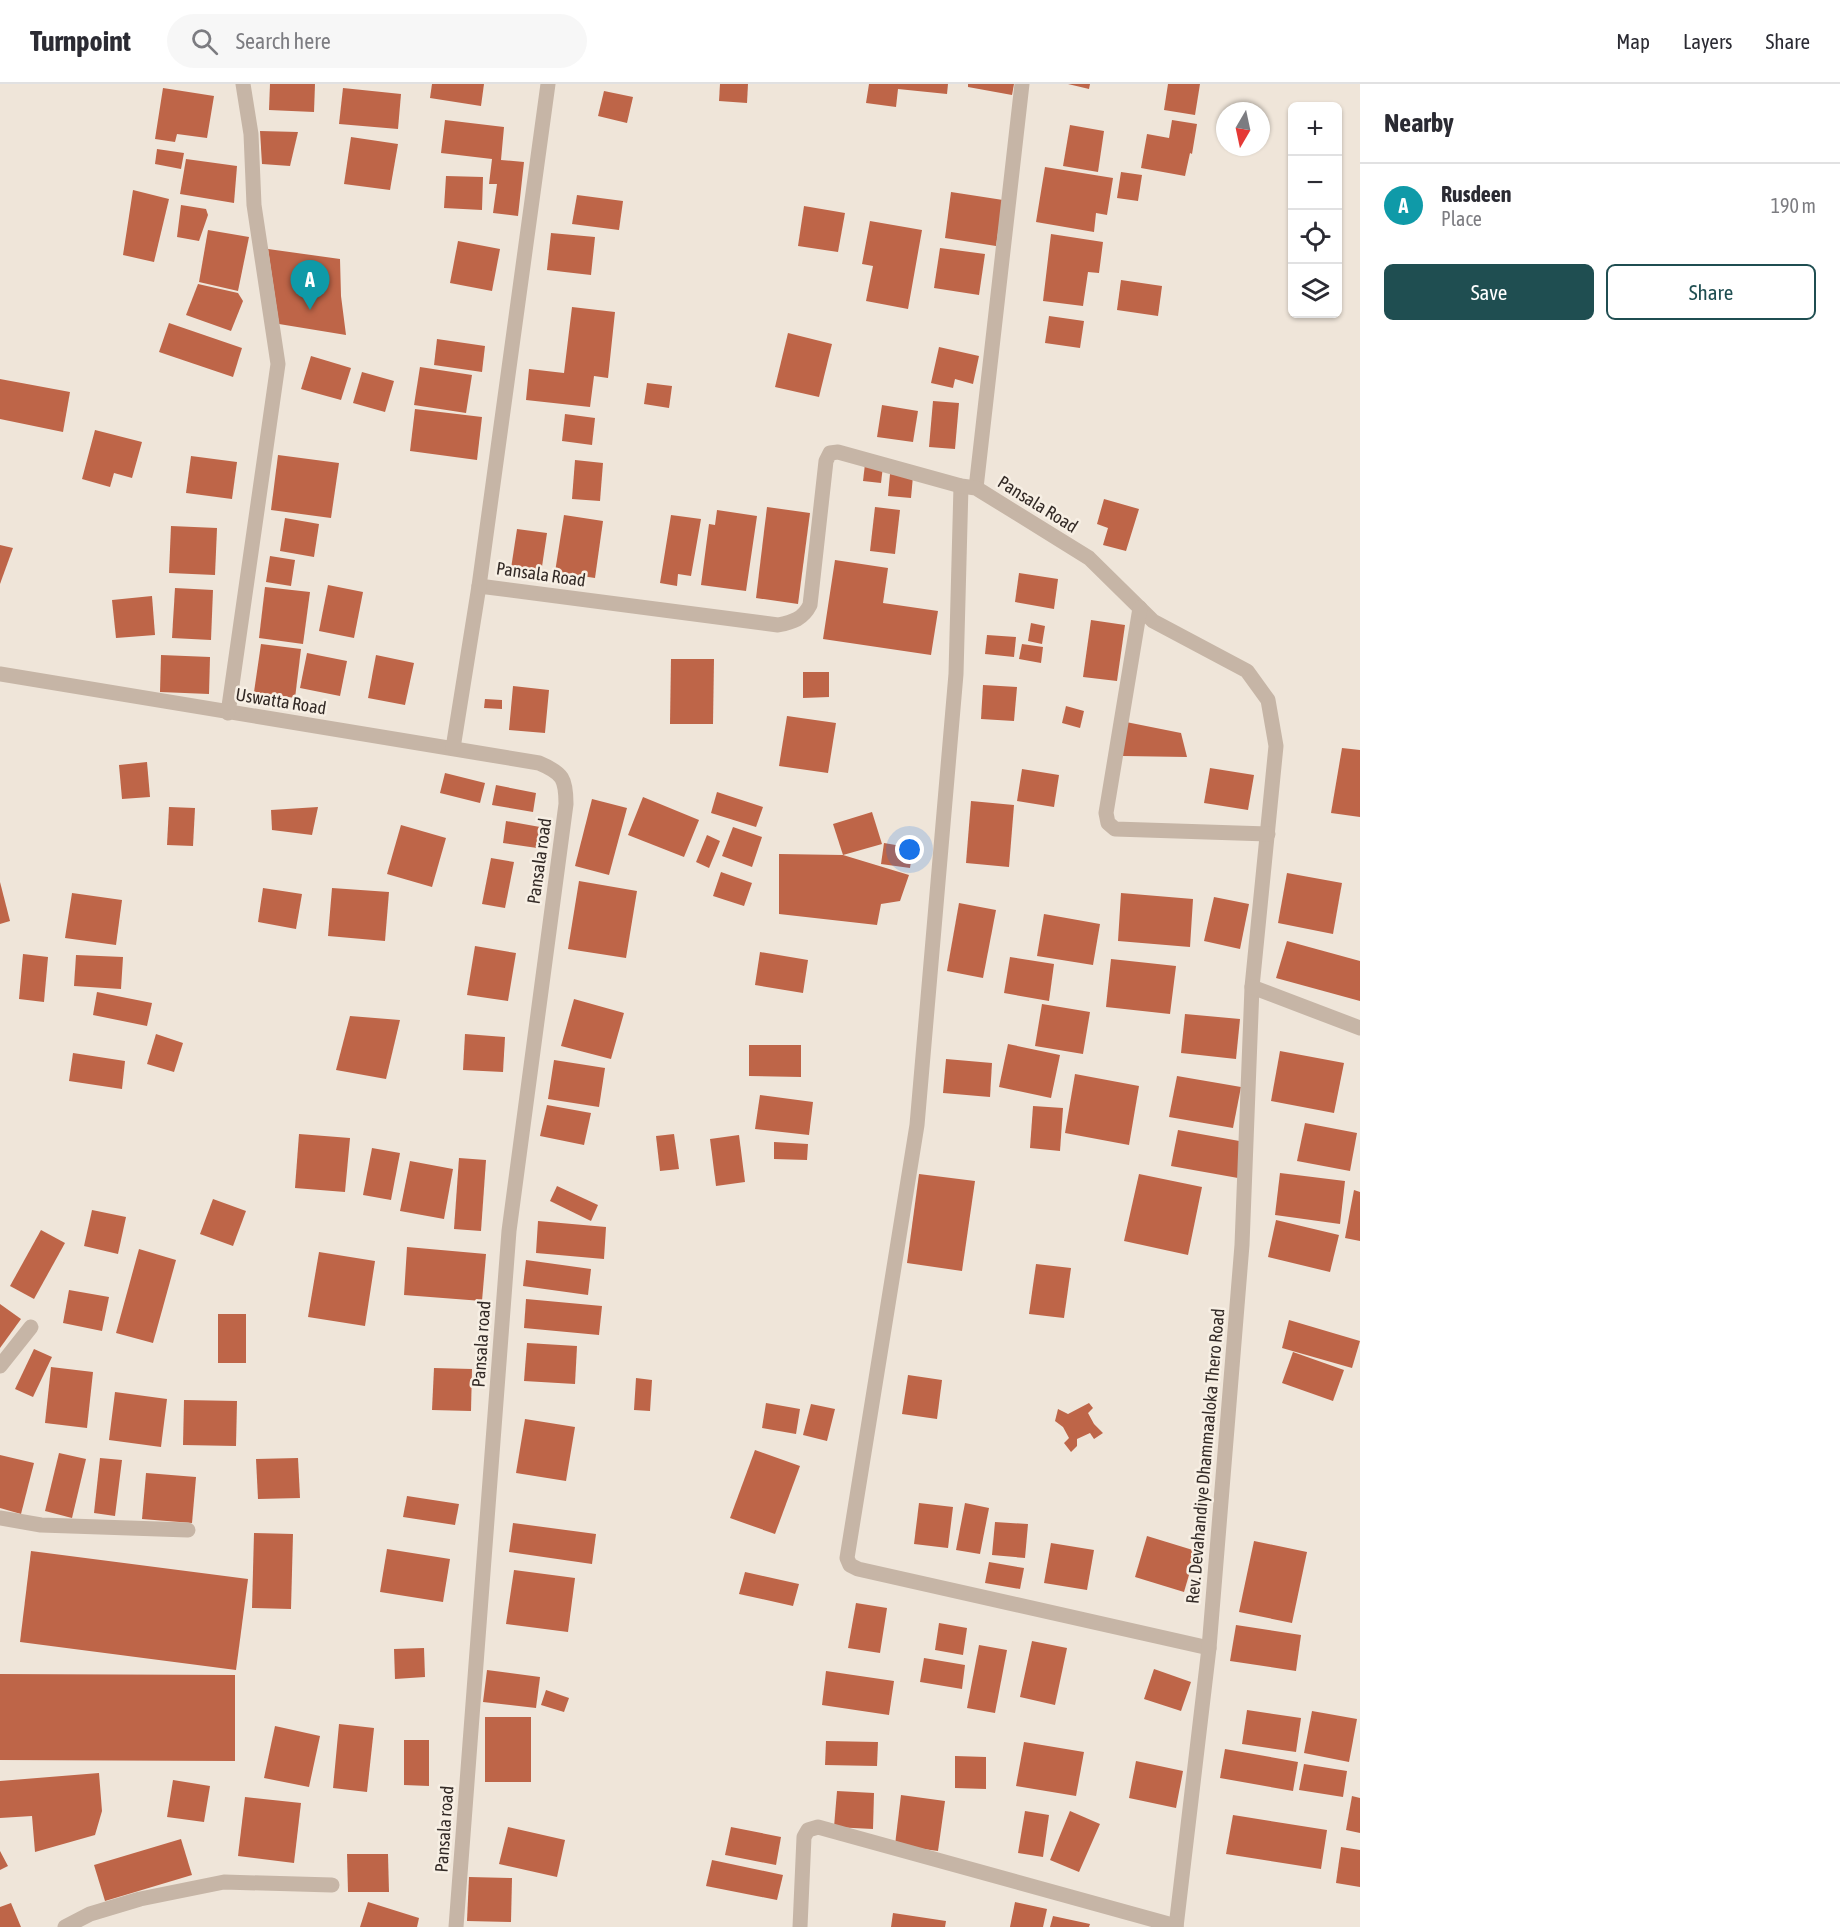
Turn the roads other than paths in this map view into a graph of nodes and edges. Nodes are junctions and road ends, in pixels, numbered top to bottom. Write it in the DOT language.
graph roads {
  1 [pos="243,84"];
  2 [pos="548,84"];
  3 [pos="1022,84"];
  4 [pos="961,486"];
  5 [pos="976,488"];
  6 [pos="479,586"];
  7 [pos="1140,608"];
  8 [pos="0,674"];
  9 [pos="228,713"];
  10 [pos="453,748"];
  11 [pos="555,770"];
  12 [pos="1268,834"];
  13 [pos="1252,987"];
  14 [pos="1360,1028"];
  15 [pos="31,1327"];
  16 [pos="0,1366"];
  17 [pos="0,1518"];
  18 [pos="188,1530"];
  19 [pos="1209,1647"];
  20 [pos="332,1885"];
  21 [pos="65,1927"];
  22 [pos="456,1927"];
  23 [pos="800,1927"];
  24 [pos="1176,1927"];
  1 -- 9 [label="street"];
  2 -- 6 [label="street"];
  3 -- 5 [label="street"];
  4 -- 5 [label="street, Pansala Road"];
  4 -- 6 [label="street, Pansala Road"];
  4 -- 19 [label="street"];
  5 -- 7 [label="street, Pansala Road"];
  6 -- 10 [label="street"];
  7 -- 12 [label="street, Pansala Road"];
  7 -- 12 [label="street"];
  8 -- 9 [label="street, Uswatta Road"];
  9 -- 10 [label="street, Uswatta Road"];
  10 -- 11 [label="street, Uswatta Road"];
  11 -- 22 [label="street, Pansala road"];
  12 -- 13 [label="street, Pansala Road"];
  13 -- 14 [label="street"];
  13 -- 19 [label="street, Rev. Devahandiye Dhammaaloka Thero Road"];
  15 -- 16 [label="street"];
  17 -- 18 [label="street"];
  19 -- 24 [label="street, Rev. Devahandiye Dhammaaloka Thero Road"];
  20 -- 21 [label="street"];
  23 -- 24 [label="street"];
}
